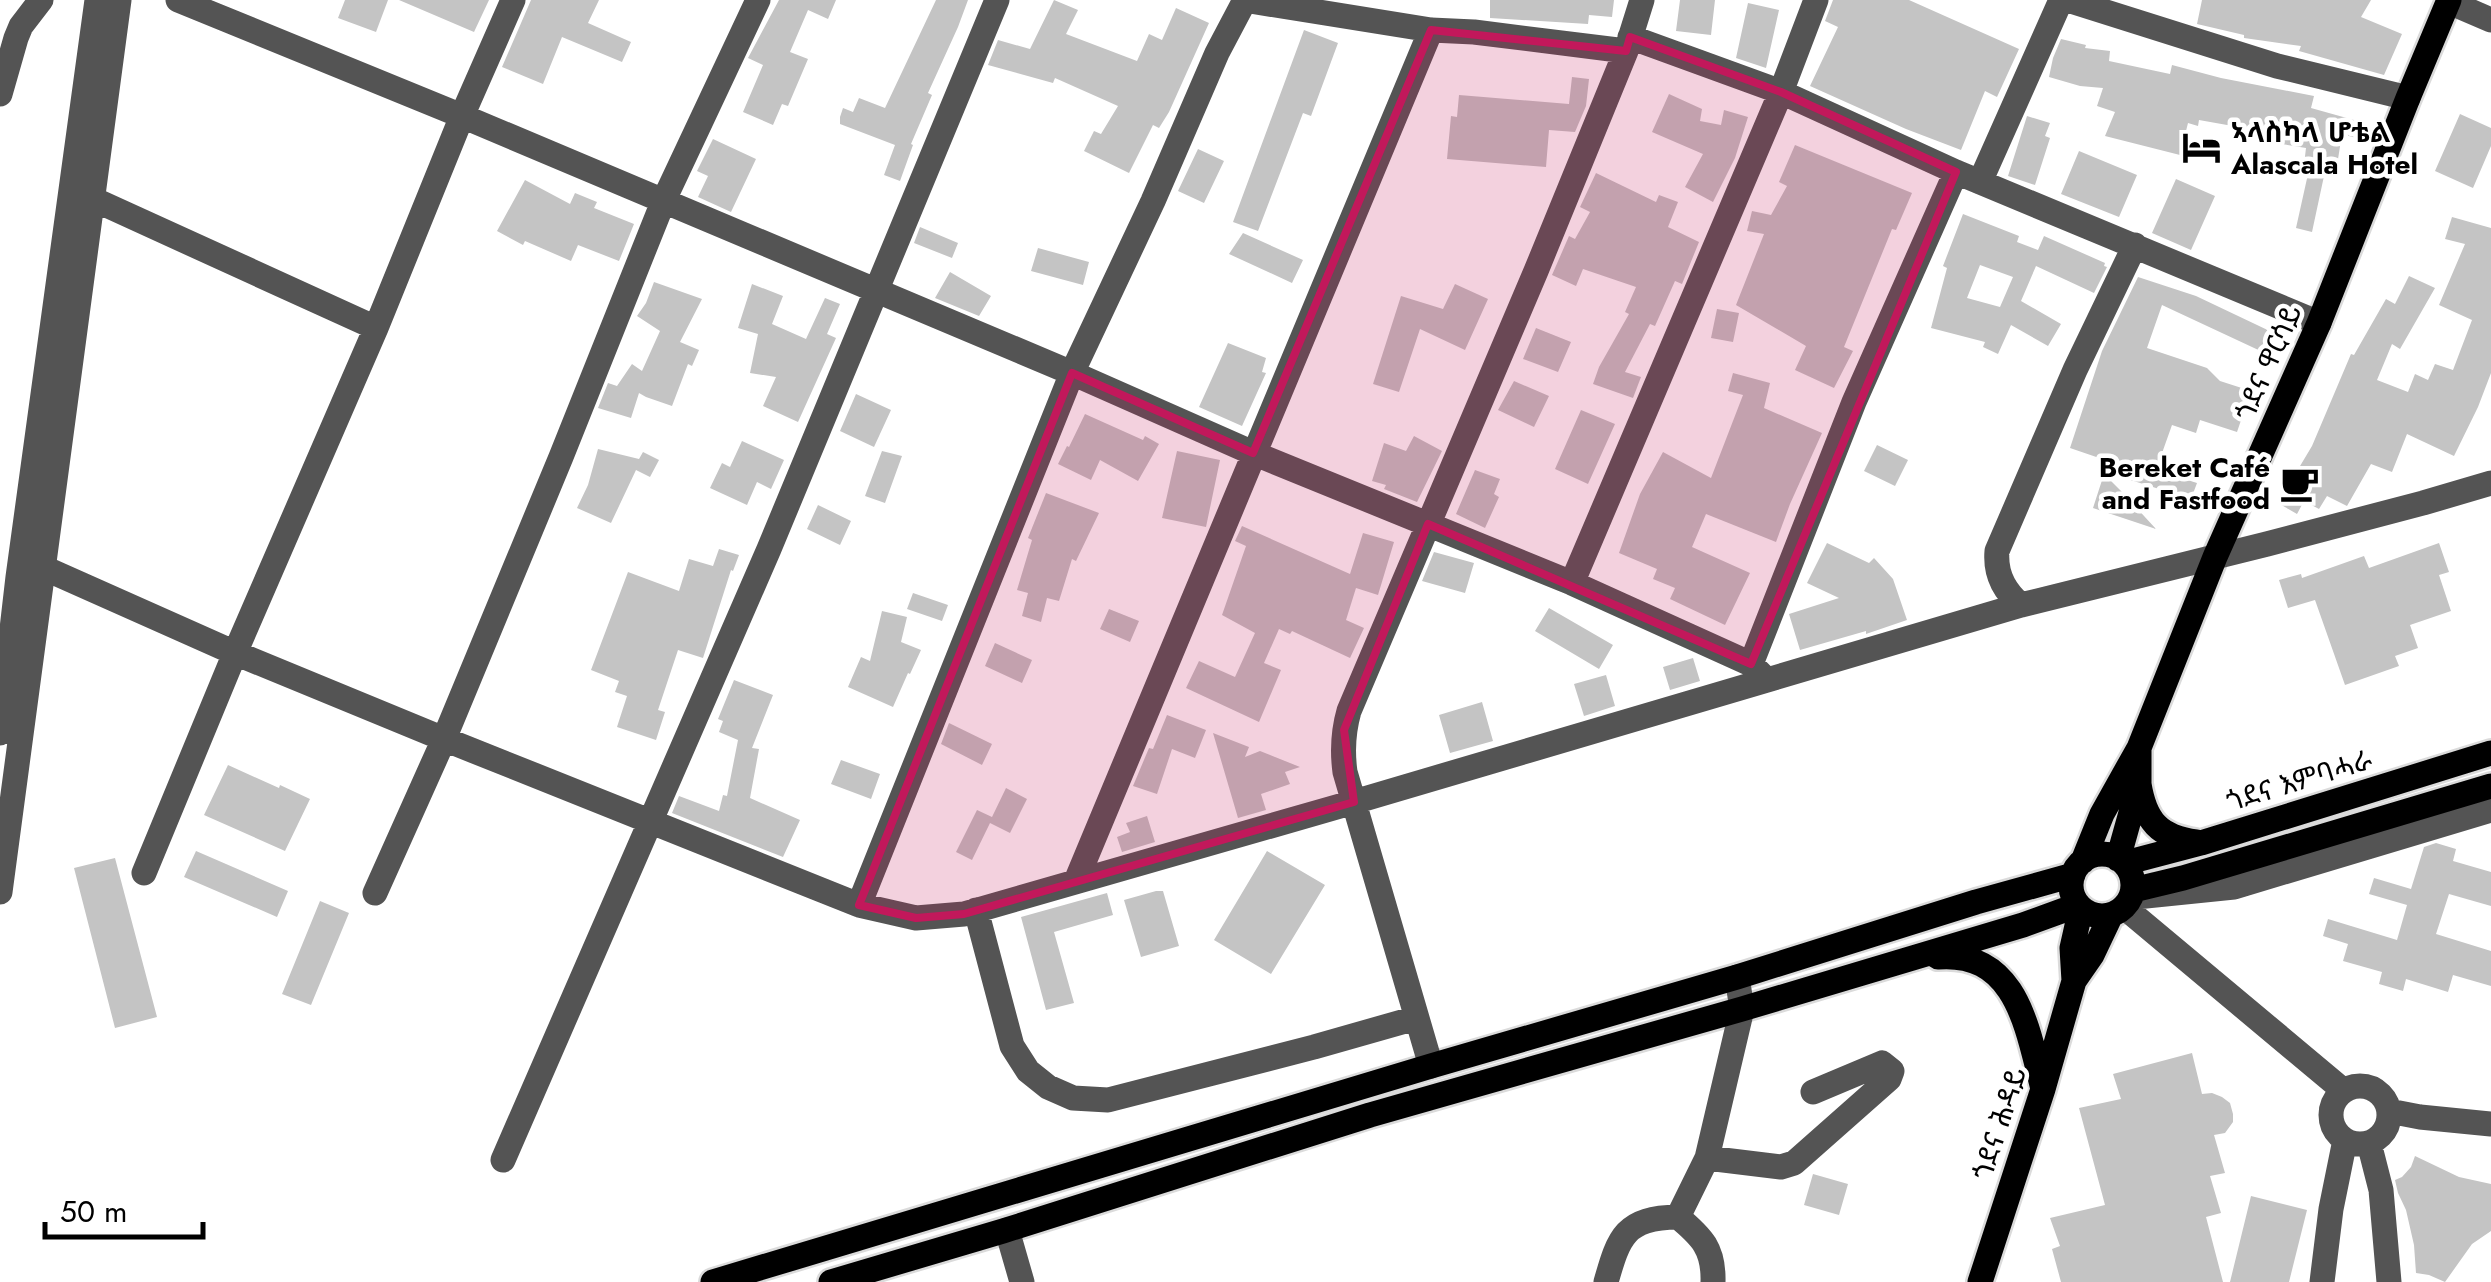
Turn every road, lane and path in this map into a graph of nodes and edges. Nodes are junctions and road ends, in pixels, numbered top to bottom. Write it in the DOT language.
graph roads {
  1 [pos="42,0"];
  2 [pos="97,0"];
  3 [pos="119,0"];
  4 [pos="178,0"];
  5 [pos="513,0"];
  6 [pos="758,0"];
  7 [pos="997,0"];
  8 [pos="1245,0"];
  9 [pos="1642,0"];
  10 [pos="1816,0"];
  11 [pos="2064,0"];
  12 [pos="2449,1"];
  13 [pos="1350,8"];
  14 [pos="2491,20"];
  15 [pos="1431,30"];
  16 [pos="1628,44"];
  17 [pos="1781,92"];
  18 [pos="0,94"];
  19 [pos="2408,98"];
  20 [pos="462,116"];
  21 [pos="1968,177"];
  22 [pos="93,199"];
  23 [pos="663,202"];
  24 [pos="2135,246"];
  25 [pos="876,290"];
  26 [pos="2319,323"];
  27 [pos="376,328"];
  28 [pos="1072,373"];
  29 [pos="1253,453"];
  30 [pos="2491,483"];
  31 [pos="1428,524"];
  32 [pos="2215,557"];
  33 [pos="44,568"];
  34 [pos="9,577"];
  35 [pos="1572,583"];
  36 [pos="2022,606"];
  37 [pos="235,653"];
  38 [pos="1759,672"];
  39 [pos="0,733"];
  40 [pos="444,739"];
  41 [pos="2139,748"];
  42 [pos="2491,753"];
  43 [pos="2139,784"];
  44 [pos="2491,786"];
  45 [pos="1354,802"];
  46 [pos="2491,810"];
  47 [pos="651,820"];
  48 [pos="2201,842"];
  49 [pos="2122,861"];
  50 [pos="2078,868"];
  51 [pos="144,873"];
  52 [pos="1076,881"];
  53 [pos="0,892"];
  54 [pos="375,894"];
  55 [pos="2125,903"];
  56 [pos="859,905"];
  57 [pos="2079,907"];
  58 [pos="976,910"];
  59 [pos="1908,960"];
  60 [pos="1737,977"];
  61 [pos="2074,981"];
  62 [pos="1742,1009"];
  63 [pos="1416,1018"];
  64 [pos="1432,1066"];
  65 [pos="2043,1089"];
  66 [pos="2344,1091"];
  67 [pos="1813,1092"];
  68 [pos="2390,1111"];
  69 [pos="2491,1124"];
  70 [pos="2357,1141"];
  71 [pos="1707,1158"];
  72 [pos="503,1160"];
  73 [pos="1678,1217"];
  74 [pos="1006,1230"];
  75 [pos="2325,1281"];
  76 [pos="713,1282"];
  77 [pos="830,1282"];
  78 [pos="1022,1282"];
  79 [pos="1606,1282"];
  80 [pos="1713,1282"];
  81 [pos="1980,1282"];
  82 [pos="2389,1282"];
  1 -- 18 [label="street"];
  2 -- 34 [label="street"];
  3 -- 22 [label="street"];
  4 -- 20 [label="street"];
  5 -- 20 [label="street"];
  6 -- 23 [label="street"];
  7 -- 25 [label="street"];
  8 -- 13 [label="street"];
  8 -- 28 [label="street"];
  9 -- 16 [label="street"];
  10 -- 17 [label="street"];
  11 -- 19 [label="street"];
  11 -- 21 [label="street"];
  12 -- 14 [label="street"];
  12 -- 19 [label="main road, ጎደና ዋርሳይ"];
  13 -- 15 [label="street"];
  15 -- 16 [label="street"];
  15 -- 29 [label="street"];
  16 -- 17 [label="street"];
  16 -- 31 [label="street"];
  17 -- 21 [label="street"];
  17 -- 35 [label="street"];
  19 -- 26 [label="main road, ጎደና ዋርሳይ"];
  20 -- 23 [label="street"];
  20 -- 27 [label="street"];
  21 -- 24 [label="street"];
  21 -- 38 [label="street"];
  22 -- 27 [label="street"];
  22 -- 33 [label="street"];
  23 -- 25 [label="street"];
  23 -- 40 [label="street"];
  24 -- 26 [label="street"];
  24 -- 36 [label="street"];
  25 -- 28 [label="street"];
  25 -- 47 [label="street"];
  26 -- 32 [label="main road, ጎደና ዋርሳይ"];
  27 -- 37 [label="street"];
  28 -- 29 [label="street"];
  28 -- 56 [label="street"];
  29 -- 31 [label="street"];
  29 -- 52 [label="street"];
  30 -- 32 [label="street"];
  31 -- 35 [label="street"];
  31 -- 45 [label="street"];
  32 -- 36 [label="street"];
  32 -- 41 [label="main road, ጎደና ዋርሳይ"];
  33 -- 37 [label="street"];
  33 -- 53 [label="street"];
  34 -- 39 [label="street"];
  35 -- 38 [label="street"];
  36 -- 38 [label="street"];
  37 -- 40 [label="street"];
  37 -- 51 [label="street"];
  38 -- 45 [label="street"];
  40 -- 47 [label="street"];
  40 -- 54 [label="street"];
  41 -- 43 [label="main road"];
  41 -- 50 [label="main road"];
  42 -- 48 [label="main road, ጎደና እምባሓራ"];
  43 -- 48 [label="main road"];
  43 -- 49 [label="main road"];
  44 -- 55 [label="main road"];
  45 -- 52 [label="street"];
  45 -- 63 [label="street"];
  46 -- 55 [label="street"];
  47 -- 56 [label="street"];
  47 -- 72 [label="street"];
  48 -- 49 [label="main road, ጎደና እምባሓራ"];
  49 -- 50 [label="main road"];
  49 -- 55 [label="main road"];
  50 -- 57 [label="main road"];
  50 -- 60 [label="main road"];
  52 -- 58 [label="street"];
  55 -- 57 [label="main road"];
  55 -- 61 [label="main road"];
  55 -- 66 [label="street"];
  56 -- 58 [label="street"];
  57 -- 59 [label="main road"];
  57 -- 61 [label="main road"];
  58 -- 63 [label="street"];
  59 -- 62 [label="main road"];
  59 -- 65 [label="main road"];
  60 -- 62 [label="street"];
  60 -- 64 [label="main road"];
  61 -- 65 [label="main road, ጎደና ሕዳይ"];
  62 -- 71 [label="street"];
  62 -- 74 [label="main road"];
  63 -- 64 [label="street"];
  64 -- 76 [label="main road"];
  65 -- 81 [label="main road, ጎደና ሕዳይ"];
  66 -- 68 [label="street"];
  66 -- 70 [label="street"];
  67 -- 71 [label="street"];
  68 -- 69 [label="street"];
  68 -- 70 [label="street"];
  70 -- 75 [label="street"];
  70 -- 82 [label="street"];
  71 -- 73 [label="street"];
  73 -- 79 [label="street"];
  73 -- 80 [label="street"];
  74 -- 77 [label="main road"];
  74 -- 78 [label="street"];
}
